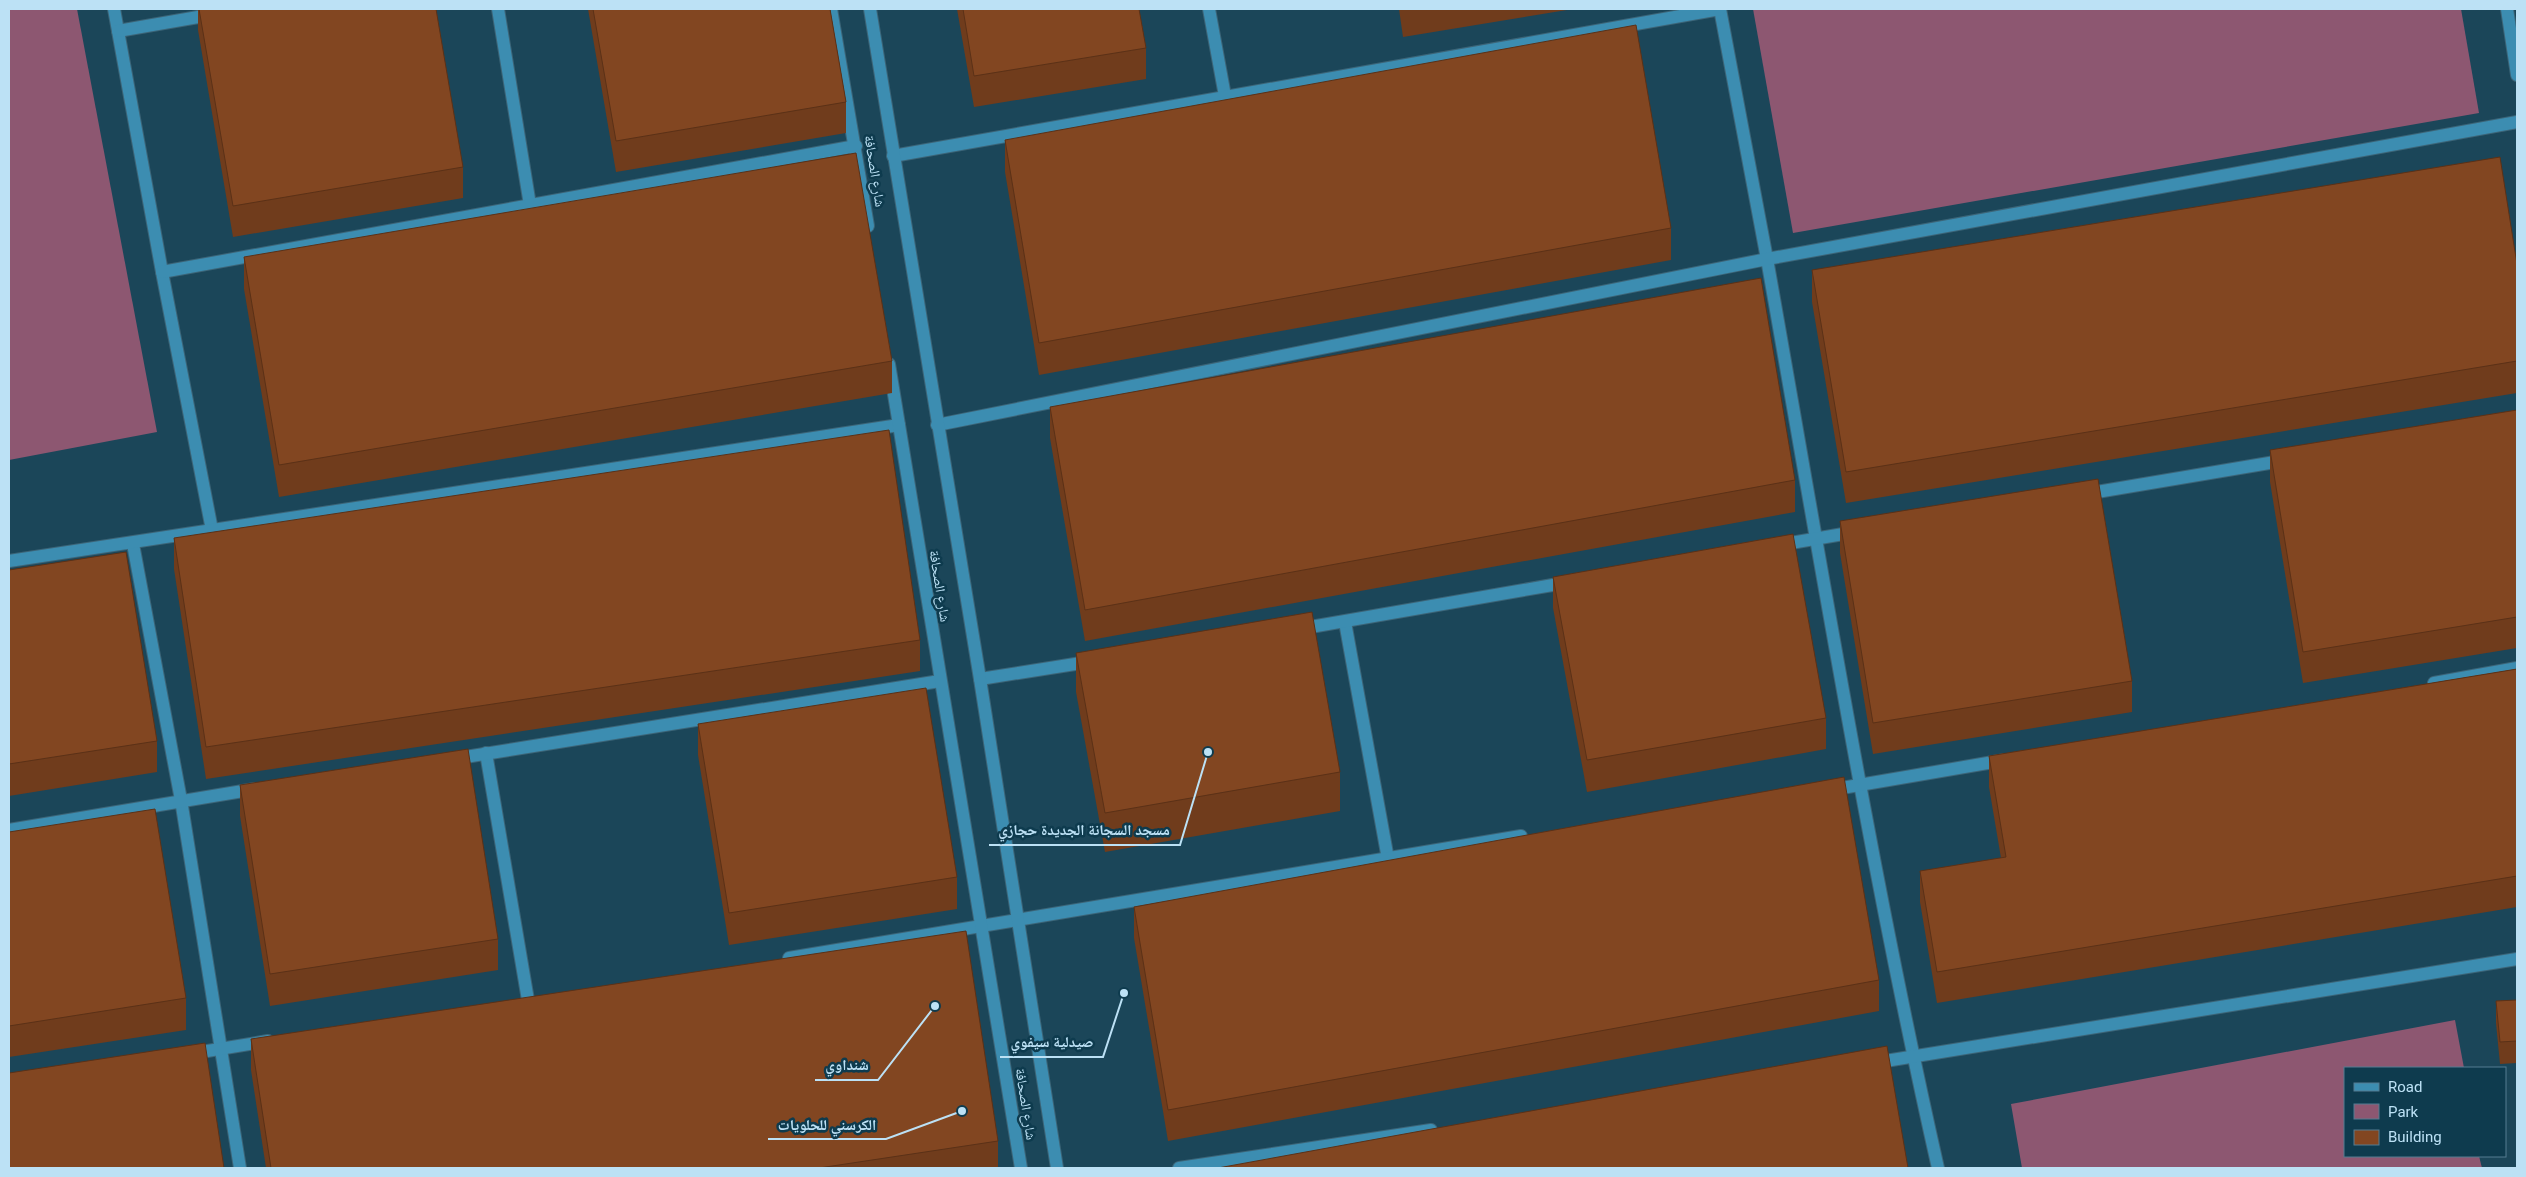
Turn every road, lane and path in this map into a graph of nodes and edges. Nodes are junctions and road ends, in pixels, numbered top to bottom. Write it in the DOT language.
graph roads {
  1 [pos="114,9"];
  2 [pos="244,9"];
  3 [pos="498,9"];
  4 [pos="831,9"];
  5 [pos="870,9"];
  6 [pos="1209,9"];
  7 [pos="1720,9"];
  8 [pos="2507,9"];
  9 [pos="118,31"];
  10 [pos="2517,75"];
  11 [pos="1225,96"];
  12 [pos="2517,122"];
  13 [pos="856,146"];
  14 [pos="893,156"];
  15 [pos="530,205"];
  16 [pos="871,242"];
  17 [pos="1767,259"];
  18 [pos="162,272"];
  19 [pos="887,348"];
  20 [pos="899,425"];
  21 [pos="937,425"];
  22 [pos="2303,458"];
  23 [pos="2068,497"];
  24 [pos="212,530"];
  25 [pos="1864,531"];
  26 [pos="1815,539"];
  27 [pos="133,544"];
  28 [pos="1766,548"];
  29 [pos="9,561"];
  30 [pos="1583,580"];
  31 [pos="1345,622"];
  32 [pos="1286,631"];
  33 [pos="1108,659"];
  34 [pos="2517,668"];
  35 [pos="980,679"];
  36 [pos="940,681"];
  37 [pos="2419,686"];
  38 [pos="486,754"];
  39 [pos="2017,758"];
  40 [pos="437,761"];
  41 [pos="1860,786"];
  42 [pos="269,787"];
  43 [pos="1822,791"];
  44 [pos="180,800"];
  45 [pos="9,830"];
  46 [pos="1538,833"];
  47 [pos="1388,859"];
  48 [pos="1018,922"];
  49 [pos="982,926"];
  50 [pos="2517,959"];
  51 [pos="776,960"];
  52 [pos="528,1000"];
  53 [pos="277,1040"];
  54 [pos="220,1049"];
  55 [pos="172,1057"];
  56 [pos="1912,1057"];
  57 [pos="1864,1064"];
  58 [pos="1443,1128"];
  59 [pos="240,1168"];
  60 [pos="1021,1168"];
  61 [pos="1056,1168"];
  62 [pos="1179,1168"];
  63 [pos="1938,1168"];
  1 -- 9 [label="street"];
  2 -- 9 [label="street"];
  3 -- 15 [label="street"];
  4 -- 13 [label="street, شارع الصحافة"];
  5 -- 14 [label="street, شارع الصحافة"];
  6 -- 11 [label="street"];
  7 -- 11 [label="street"];
  7 -- 17 [label="street"];
  8 -- 10 [label="street"];
  9 -- 18 [label="street"];
  11 -- 14 [label="street"];
  12 -- 17 [label="street"];
  13 -- 15 [label="street"];
  13 -- 16 [label="street, شارع الصحافة"];
  14 -- 21 [label="street, شارع الصحافة"];
  15 -- 18 [label="street"];
  17 -- 21 [label="street"];
  17 -- 26 [label="street"];
  18 -- 24 [label="street"];
  19 -- 20 [label="street, شارع الصحافة"];
  20 -- 24 [label="street"];
  20 -- 36 [label="street, شارع الصحافة"];
  21 -- 35 [label="street, شارع الصحافة"];
  22 -- 23 [label="street"];
  24 -- 27 [label="street"];
  25 -- 26 [label="street"];
  26 -- 28 [label="street"];
  26 -- 41 [label="street"];
  27 -- 29 [label="street"];
  27 -- 44 [label="street"];
  30 -- 31 [label="street"];
  31 -- 32 [label="street"];
  31 -- 47 [label="street"];
  33 -- 35 [label="street"];
  34 -- 37 [label="street"];
  35 -- 48 [label="street, شارع الصحافة"];
  36 -- 38 [label="street"];
  36 -- 49 [label="street, شارع الصحافة"];
  38 -- 40 [label="street"];
  38 -- 52 [label="street"];
  39 -- 41 [label="street"];
  41 -- 43 [label="street"];
  41 -- 56 [label="street"];
  42 -- 44 [label="street"];
  44 -- 45 [label="street"];
  44 -- 54 [label="street"];
  46 -- 47 [label="street"];
  47 -- 48 [label="street"];
  48 -- 49 [label="street"];
  48 -- 61 [label="street, شارع الصحافة"];
  49 -- 51 [label="street"];
  49 -- 60 [label="street, شارع الصحافة"];
  50 -- 56 [label="street"];
  53 -- 54 [label="street"];
  54 -- 55 [label="street"];
  54 -- 59 [label="street"];
  56 -- 57 [label="street"];
  56 -- 63 [label="street"];
  58 -- 62 [label="street"];
}
